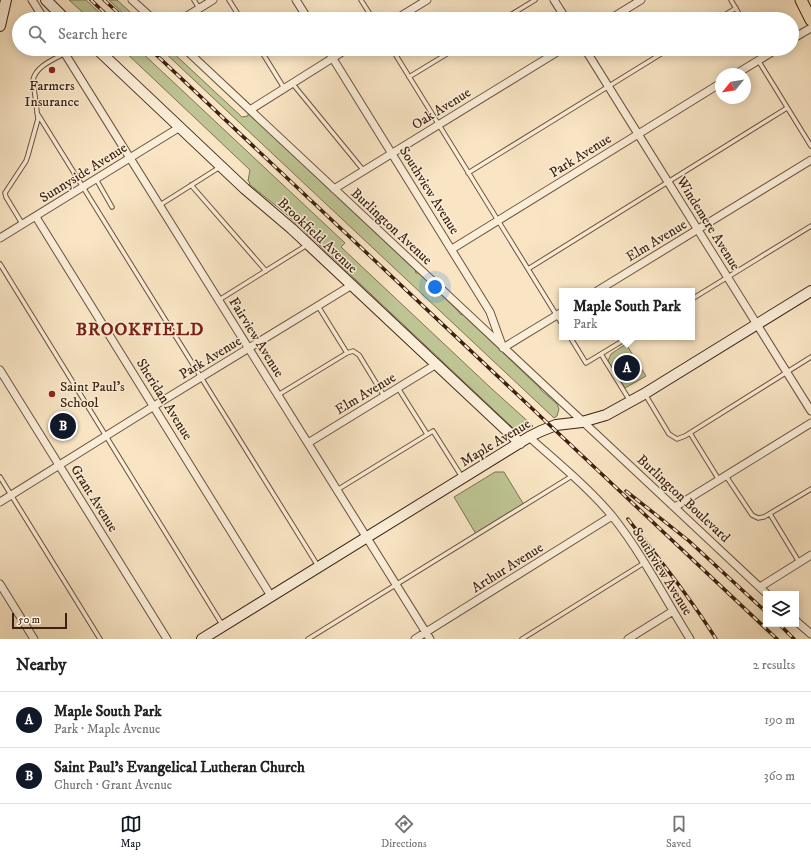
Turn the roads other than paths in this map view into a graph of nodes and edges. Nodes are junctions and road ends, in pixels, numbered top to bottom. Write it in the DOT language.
graph roads {
  1 [pos="6,0"];
  2 [pos="32,0"];
  3 [pos="46,0"];
  4 [pos="132,0"];
  5 [pos="194,0"];
  6 [pos="213,0"];
  7 [pos="229,0"];
  8 [pos="296,0"];
  9 [pos="361,0"];
  10 [pos="427,0"];
  11 [pos="535,0"];
  12 [pos="554,0"];
  13 [pos="641,0"];
  14 [pos="731,0"];
  15 [pos="801,0"];
  16 [pos="199,8"];
  17 [pos="736,8"];
  18 [pos="40,12"];
  19 [pos="58,12"];
  20 [pos="145,12"];
  21 [pos="193,12"];
  22 [pos="237,12"];
  23 [pos="304,12"];
  24 [pos="369,12"];
  25 [pos="407,12"];
  26 [pos="515,12"];
  27 [pos="562,12"];
  28 [pos="621,12"];
  29 [pos="729,12"];
  30 [pos="738,12"];
  31 [pos="811,20"];
  32 [pos="0,26"];
  33 [pos="811,28"];
  34 [pos="799,35"];
  35 [pos="57,56"];
  36 [pos="67,56"];
  37 [pos="104,56"];
  38 [pos="192,56"];
  39 [pos="264,56"];
  40 [pos="335,56"];
  41 [pos="396,56"];
  42 [pos="444,56"];
  43 [pos="551,56"];
  44 [pos="589,56"];
  45 [pos="657,56"];
  46 [pos="765,56"];
  47 [pos="332,58"];
  48 [pos="758,60"];
  49 [pos="745,68"];
  50 [pos="409,77"];
  51 [pos="292,83"];
  52 [pos="608,86"];
  53 [pos="715,87"];
  54 [pos="284,88"];
  55 [pos="788,108"];
  56 [pos="250,110"];
  57 [pos="37,113"];
  58 [pos="439,125"];
  59 [pos="180,127"];
  60 [pos="638,134"];
  61 [pos="811,146"];
  62 [pos="392,154"];
  63 [pos="131,157"];
  64 [pos="811,160"];
  65 [pos="221,167"];
  66 [pos="364,170"];
  67 [pos="468,173"];
  68 [pos="96,179"];
  69 [pos="668,182"];
  70 [pos="191,185"];
  71 [pos="83,187"];
  72 [pos="334,189"];
  73 [pos="160,205"];
  74 [pos="112,207"];
  75 [pos="36,217"];
  76 [pos="498,220"];
  77 [pos="23,224"];
  78 [pos="811,226"];
  79 [pos="698,230"];
  80 [pos="0,238"];
  81 [pos="308,245"];
  82 [pos="452,249"];
  83 [pos="0,264"];
  84 [pos="528,269"];
  85 [pos="266,271"];
  86 [pos="727,277"];
  87 [pos="352,285"];
  88 [pos="602,288"];
  89 [pos="811,291"];
  90 [pos="695,297"];
  91 [pos="219,300"];
  92 [pos="318,306"];
  93 [pos="559,314"];
  94 [pos="757,325"];
  95 [pos="572,340"];
  96 [pos="625,340"];
  97 [pos="503,348"];
  98 [pos="249,349"];
  99 [pos="347,353"];
  100 [pos="601,354"];
  101 [pos="811,357"];
  102 [pos="435,365"];
  103 [pos="0,370"];
  104 [pos="786,372"];
  105 [pos="201,378"];
  106 [pos="398,388"];
  107 [pos="644,394"];
  108 [pos="278,395"];
  109 [pos="384,396"];
  110 [pos="630,402"];
  111 [pos="154,406"];
  112 [pos="811,411"];
  113 [pos="582,422"];
  114 [pos="811,423"];
  115 [pos="690,433"];
  116 [pos="427,434"];
  117 [pos="106,436"];
  118 [pos="529,437"];
  119 [pos="308,443"];
  120 [pos="520,443"];
  121 [pos="59,465"];
  122 [pos="572,476"];
  123 [pos="0,477"];
  124 [pos="463,478"];
  125 [pos="723,478"];
  126 [pos="811,489"];
  127 [pos="337,490"];
  128 [pos="11,495"];
  129 [pos="0,502"];
  130 [pos="675,507"];
  131 [pos="770,514"];
  132 [pos="612,516"];
  133 [pos="367,537"];
  134 [pos="811,555"];
  135 [pos="799,562"];
  136 [pos="644,563"];
  137 [pos="319,567"];
  138 [pos="0,584"];
  139 [pos="396,585"];
  140 [pos="760,587"];
  141 [pos="764,591"];
  142 [pos="271,596"];
  143 [pos="673,611"];
  144 [pos="799,623"];
  145 [pos="223,626"];
  146 [pos="426,632"];
  147 [pos="811,634"];
  148 [pos="34,639"];
  149 [pos="100,639"];
  150 [pos="167,639"];
  151 [pos="202,639"];
  152 [pos="308,639"];
  153 [pos="414,639"];
  154 [pos="430,639"];
  155 [pos="522,639"];
  156 [pos="628,639"];
  157 [pos="691,639"];
  1 -- 32 [label="street"];
  2 -- 18 [label="street"];
  3 -- 19 [label="street"];
  4 -- 20 [label="street"];
  5 -- 16 [label="lane"];
  6 -- 16 [label="street"];
  7 -- 22 [label="lane"];
  8 -- 23 [label="street"];
  9 -- 24 [label="lane"];
  10 -- 25 [label="street"];
  11 -- 26 [label="lane"];
  12 -- 27 [label="street"];
  13 -- 28 [label="street"];
  14 -- 17 [label="lane"];
  15 -- 31 [label="main road"];
  16 -- 21 [label="street"];
  17 -- 29 [label="lane"];
  17 -- 30 [label="lane"];
  33 -- 34 [label="street"];
  35 -- 57 [label="lane"];
  36 -- 63 [label="street, Fairview Avenue"];
  37 -- 59 [label="street, Brookfield Avenue"];
  38 -- 56 [label="street, Burlington Avenue"];
  39 -- 54 [label="lane"];
  40 -- 47 [label="street"];
  41 -- 50 [label="lane"];
  42 -- 50 [label="lane"];
  43 -- 58 [label="street, Oak Avenue"];
  44 -- 52 [label="street, Windemere Avenue"];
  45 -- 52 [label="lane"];
  46 -- 48 [label="street"];
  47 -- 51 [label="street"];
  47 -- 62 [label="street, Southview Avenue"];
  48 -- 49 [label="street"];
  48 -- 55 [label="lane"];
  50 -- 58 [label="lane"];
  51 -- 54 [label="street"];
  51 -- 66 [label="lane"];
  52 -- 60 [label="street, Windemere Avenue"];
  52 -- 67 [label="lane"];
  53 -- 60 [label="street, Park Avenue"];
  54 -- 56 [label="street"];
  55 -- 61 [label="lane"];
  55 -- 69 [label="lane"];
  56 -- 72 [label="street, Burlington Avenue"];
  57 -- 71 [label="lane"];
  57 -- 77 [label="lane"];
  58 -- 62 [label="street, Oak Avenue"];
  58 -- 67 [label="lane"];
  59 -- 63 [label="street, Sunnyside Avenue"];
  59 -- 65 [label="street, Brookfield Avenue"];
  60 -- 69 [label="street, Windemere Avenue"];
  60 -- 76 [label="street, Park Avenue"];
  62 -- 66 [label="street, Oak Avenue"];
  62 -- 82 [label="street, Southview Avenue"];
  63 -- 68 [label="street, Sunnyside Avenue"];
  63 -- 73 [label="street, Fairview Avenue"];
  64 -- 79 [label="street, Elm Avenue"];
  65 -- 70 [label="lane"];
  65 -- 81 [label="street, Brookfield Avenue"];
  66 -- 72 [label="street, Oak Avenue"];
  67 -- 76 [label="lane"];
  68 -- 71 [label="street, Sunnyside Avenue"];
  68 -- 74 [label="lane"];
  69 -- 79 [label="street, Windemere Avenue"];
  69 -- 84 [label="lane"];
  70 -- 73 [label="lane"];
  70 -- 85 [label="lane"];
  71 -- 75 [label="street, Sunnyside Avenue"];
  71 -- 105 [label="lane"];
  72 -- 97 [label="street, Burlington Avenue"];
  73 -- 91 [label="street, Fairview Avenue"];
  75 -- 77 [label="street, Sunnyside Avenue"];
  75 -- 111 [label="street, Sheridan Avenue"];
  76 -- 82 [label="street, Park Avenue"];
  76 -- 84 [label="lane"];
  77 -- 80 [label="street, Sunnyside Avenue"];
  78 -- 86 [label="lane"];
  79 -- 86 [label="street, Windemere Avenue"];
  79 -- 88 [label="street, Elm Avenue"];
  81 -- 85 [label="lane"];
  81 -- 87 [label="street, Brookfield Avenue"];
  82 -- 97 [label="street, Southview Avenue"];
  83 -- 117 [label="lane"];
  84 -- 93 [label="lane"];
  85 -- 91 [label="lane"];
  86 -- 90 [label="lane"];
  86 -- 94 [label="street, Windemere Avenue"];
  87 -- 92 [label="street, Park Avenue"];
  87 -- 102 [label="street, Brookfield Avenue"];
  89 -- 94 [label="street, Maple Avenue"];
  91 -- 98 [label="street, Fairview Avenue"];
  92 -- 98 [label="street, Park Avenue"];
  92 -- 99 [label="lane"];
  93 -- 97 [label="street"];
  94 -- 104 [label="street, Windemere Avenue"];
  94 -- 107 [label="street, Maple Avenue"];
  95 -- 100 [label="lane"];
  96 -- 100 [label="lane"];
  97 -- 113 [label="street, Burlington Avenue"];
  98 -- 105 [label="street, Park Avenue"];
  98 -- 108 [label="street, Fairview Avenue"];
  99 -- 108 [label="lane"];
  99 -- 109 [label="lane"];
  100 -- 110 [label="lane"];
  101 -- 104 [label="lane"];
  102 -- 106 [label="street, Elm Avenue"];
  102 -- 120 [label="street, Brookfield Avenue"];
  103 -- 121 [label="street, Grant Avenue"];
  104 -- 112 [label="street, Windemere Avenue"];
  104 -- 115 [label="lane"];
  105 -- 111 [label="street, Park Avenue"];
  105 -- 137 [label="lane"];
  106 -- 109 [label="street, Elm Avenue"];
  106 -- 116 [label="lane"];
  107 -- 110 [label="street, Maple Avenue"];
  107 -- 115 [label="lane"];
  108 -- 119 [label="street, Fairview Avenue"];
  109 -- 119 [label="street, Elm Avenue"];
  110 -- 113 [label="street, Maple Avenue"];
  111 -- 117 [label="street, Park Avenue"];
  111 -- 142 [label="street, Sheridan Avenue"];
  113 -- 118 [label="street, Maple Avenue"];
  113 -- 130 [label="street, Burlington Boulevard"];
  114 -- 125 [label="street"];
  115 -- 125 [label="lane"];
  116 -- 124 [label="lane"];
  116 -- 127 [label="lane"];
  117 -- 121 [label="street, Park Avenue"];
  117 -- 145 [label="lane"];
  118 -- 120 [label="street, Maple Avenue"];
  118 -- 122 [label="street"];
  119 -- 127 [label="street, Fairview Avenue"];
  120 -- 124 [label="street, Maple Avenue"];
  121 -- 128 [label="street, Park Avenue"];
  121 -- 150 [label="street, Grant Avenue"];
  122 -- 132 [label="street"];
  122 -- 139 [label="lane"];
  123 -- 128 [label="lane"];
  124 -- 133 [label="street, Maple Avenue"];
  125 -- 130 [label="street"];
  125 -- 131 [label="lane"];
  126 -- 131 [label="lane"];
  127 -- 133 [label="street, Fairview Avenue"];
  128 -- 129 [label="street, Park Avenue"];
  128 -- 149 [label="lane"];
  130 -- 140 [label="street, Burlington Boulevard"];
  131 -- 135 [label="lane"];
  132 -- 136 [label="street, Southview Avenue"];
  132 -- 146 [label="street, Arthur Avenue"];
  133 -- 137 [label="street, Maple Avenue"];
  133 -- 139 [label="street, Fairview Avenue"];
  134 -- 135 [label="street"];
  135 -- 140 [label="street"];
  136 -- 143 [label="street, Southview Avenue"];
  136 -- 155 [label="lane"];
  137 -- 142 [label="street, Maple Avenue"];
  138 -- 148 [label="street"];
  139 -- 146 [label="street, Fairview Avenue"];
  139 -- 152 [label="lane"];
  140 -- 141 [label="street, Burlington Boulevard"];
  142 -- 145 [label="street, Maple Avenue"];
  143 -- 156 [label="street"];
  143 -- 157 [label="street, Southview Avenue"];
  144 -- 147 [label="street"];
  145 -- 151 [label="street, Maple Avenue"];
  146 -- 153 [label="street, Arthur Avenue"];
  146 -- 154 [label="street, Fairview Avenue"];
}
